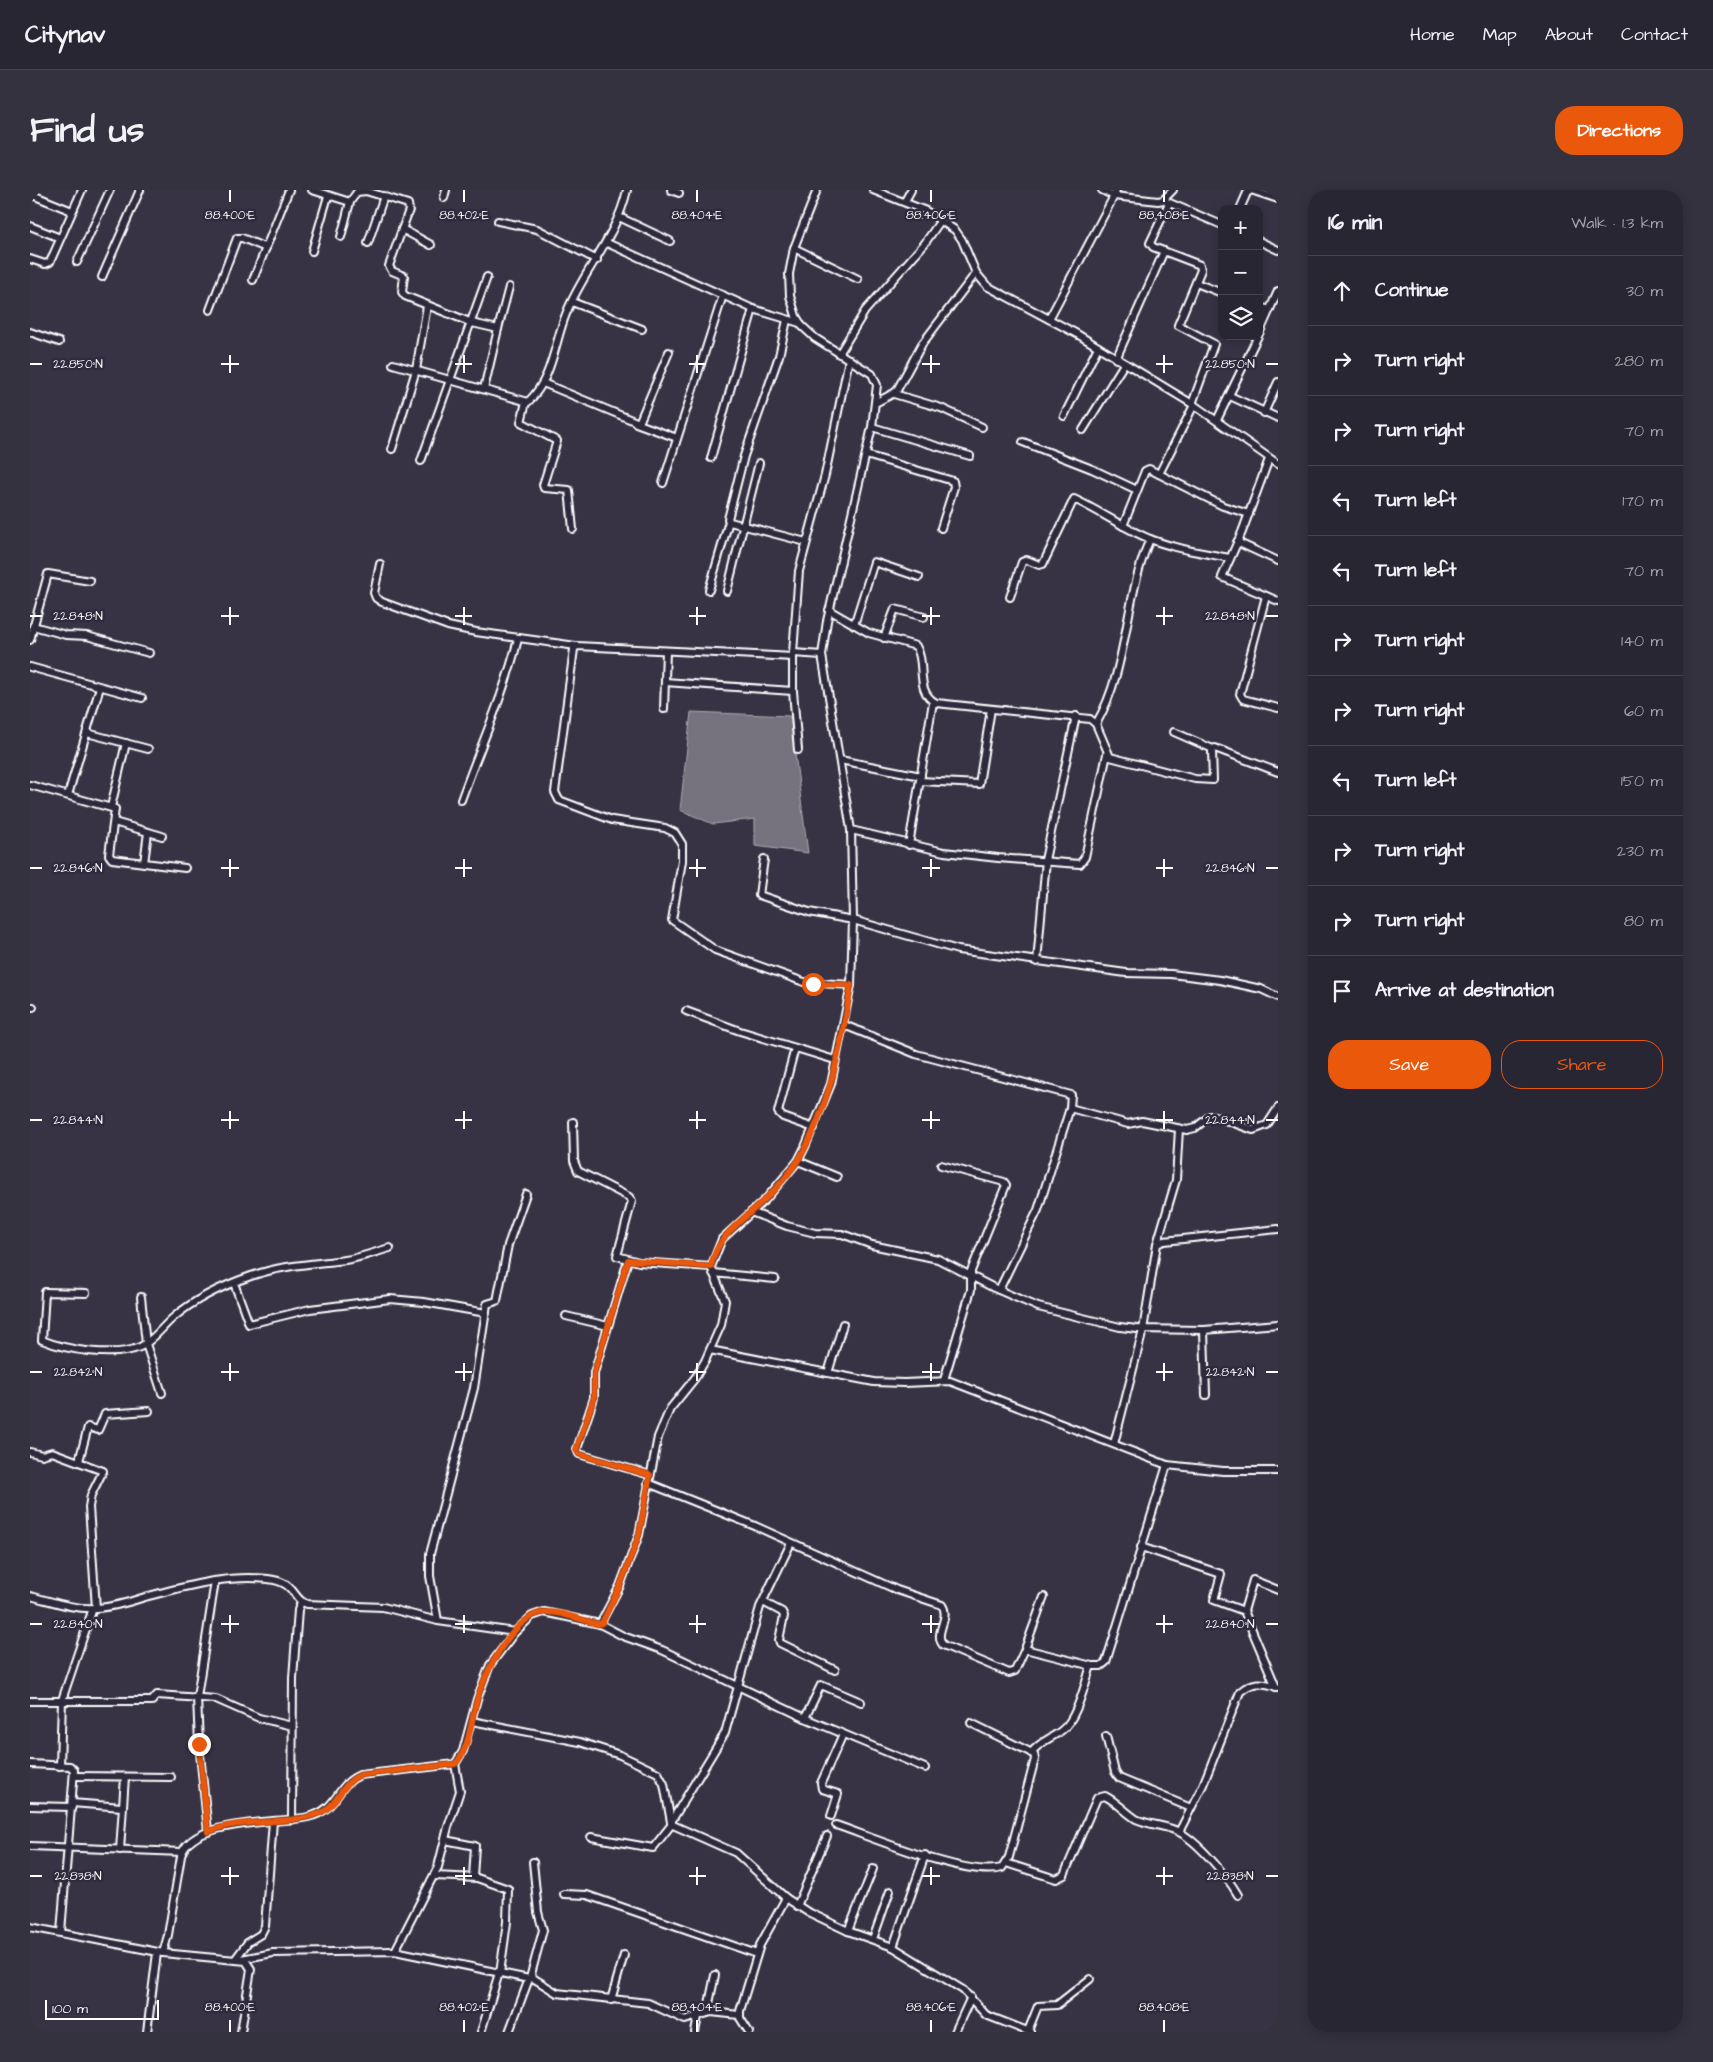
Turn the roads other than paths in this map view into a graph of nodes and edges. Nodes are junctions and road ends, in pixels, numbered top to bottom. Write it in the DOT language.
graph roads {
  1 [pos="82,190"];
  2 [pos="110,190"];
  3 [pos="140,190"];
  4 [pos="289,190"];
  5 [pos="312,190"];
  6 [pos="359,190"];
  7 [pos="446,190"];
  8 [pos="627,190"];
  9 [pos="671,190"];
  10 [pos="817,190"];
  11 [pos="873,190"];
  12 [pos="910,190"];
  13 [pos="1102,190"];
  14 [pos="1172,190"];
  15 [pos="679,193"];
  16 [pos="1115,193"];
  17 [pos="30,194"];
  18 [pos="328,196"];
  19 [pos="384,196"];
  20 [pos="444,198"];
  21 [pos="1278,199"];
  22 [pos="905,201"];
  23 [pos="350,202"];
  24 [pos="1166,202"];
  25 [pos="1242,205"];
  26 [pos="72,211"];
  27 [pos="619,217"];
  28 [pos="942,220"];
  29 [pos="498,221"];
  30 [pos="1218,223"];
  31 [pos="30,226"];
  32 [pos="402,229"];
  33 [pos="341,237"];
  34 [pos="60,238"];
  35 [pos="670,241"];
  36 [pos="368,243"];
  37 [pos="607,243"];
  38 [pos="1263,244"];
  39 [pos="431,245"];
  40 [pos="266,248"];
  41 [pos="794,248"];
  42 [pos="1278,250"];
  43 [pos="312,251"];
  44 [pos="1164,252"];
  45 [pos="30,258"];
  46 [pos="597,260"];
  47 [pos="77,262"];
  48 [pos="976,273"];
  49 [pos="102,277"];
  50 [pos="487,277"];
  51 [pos="858,279"];
  52 [pos="253,280"];
  53 [pos="1196,283"];
  54 [pos="508,287"];
  55 [pos="1218,291"];
  56 [pos="1278,291"];
  57 [pos="723,295"];
  58 [pos="572,302"];
  59 [pos="427,306"];
  60 [pos="1263,308"];
  61 [pos="753,309"];
  62 [pos="210,310"];
  63 [pos="1270,310"];
  64 [pos="1049,319"];
  65 [pos="787,320"];
  66 [pos="472,323"];
  67 [pos="800,323"];
  68 [pos="1263,326"];
  69 [pos="498,329"];
  70 [pos="642,329"];
  71 [pos="30,332"];
  72 [pos="1257,340"];
  73 [pos="59,342"];
  74 [pos="1098,347"];
  75 [pos="670,352"];
  76 [pos="839,354"];
  77 [pos="849,359"];
  78 [pos="1116,359"];
  79 [pos="393,364"];
  80 [pos="1124,364"];
  81 [pos="416,370"];
  82 [pos="452,379"];
  83 [pos="1278,382"];
  84 [pos="542,383"];
  85 [pos="484,389"];
  86 [pos="894,394"];
  87 [pos="1230,396"];
  88 [pos="526,402"];
  89 [pos="876,402"];
  90 [pos="1192,404"];
  91 [pos="1264,413"];
  92 [pos="1064,416"];
  93 [pos="1278,418"];
  94 [pos="1218,420"];
  95 [pos="636,423"];
  96 [pos="872,427"];
  97 [pos="982,427"];
  98 [pos="1083,430"];
  99 [pos="677,438"];
  100 [pos="1023,442"];
  101 [pos="392,449"];
  102 [pos="866,455"];
  103 [pos="970,456"];
  104 [pos="711,458"];
  105 [pos="1269,459"];
  106 [pos="421,461"];
  107 [pos="759,463"];
  108 [pos="1278,464"];
  109 [pos="1159,474"];
  110 [pos="663,483"];
  111 [pos="1136,490"];
  112 [pos="1249,514"];
  113 [pos="729,520"];
  114 [pos="744,526"];
  115 [pos="1123,526"];
  116 [pos="942,528"];
  117 [pos="573,529"];
  118 [pos="1150,539"];
  119 [pos="806,542"];
  120 [pos="1237,542"];
  121 [pos="1230,558"];
  122 [pos="1278,561"];
  123 [pos="380,564"];
  124 [pos="919,577"];
  125 [pos="90,581"];
  126 [pos="709,590"];
  127 [pos="727,591"];
  128 [pos="1266,596"];
  129 [pos="1010,597"];
  130 [pos="1278,601"];
  131 [pos="829,610"];
  132 [pos="33,613"];
  133 [pos="924,617"];
  134 [pos="33,626"];
  135 [pos="854,626"];
  136 [pos="884,638"];
  137 [pos="30,640"];
  138 [pos="518,640"];
  139 [pos="576,646"];
  140 [pos="666,651"];
  141 [pos="149,653"];
  142 [pos="793,655"];
  143 [pos="822,655"];
  144 [pos="30,667"];
  145 [pos="665,682"];
  146 [pos="100,687"];
  147 [pos="793,691"];
  148 [pos="142,698"];
  149 [pos="933,702"];
  150 [pos="664,708"];
  151 [pos="1278,708"];
  152 [pos="991,709"];
  153 [pos="1076,716"];
  154 [pos="1096,724"];
  155 [pos="1174,732"];
  156 [pos="87,733"];
  157 [pos="126,743"];
  158 [pos="148,749"];
  159 [pos="1212,749"];
  160 [pos="798,750"];
  161 [pos="1107,754"];
  162 [pos="840,760"];
  163 [pos="1277,769"];
  164 [pos="921,779"];
  165 [pos="30,785"];
  166 [pos="68,795"];
  167 [pos="461,800"];
  168 [pos="111,807"];
  169 [pos="114,822"];
  170 [pos="851,830"];
  171 [pos="148,832"];
  172 [pos="162,836"];
  173 [pos="909,845"];
  174 [pos="764,860"];
  175 [pos="1046,860"];
  176 [pos="144,863"];
  177 [pos="185,868"];
  178 [pos="853,920"];
  179 [pos="1037,962"];
  180 [pos="851,985"];
  181 [pos="1278,997"];
  182 [pos="686,1011"];
  183 [pos="844,1025"];
  184 [pos="795,1048"];
  185 [pos="835,1060"];
  186 [pos="1070,1108"];
  187 [pos="1278,1108"];
  188 [pos="573,1122"];
  189 [pos="814,1128"];
  190 [pos="1179,1129"];
  191 [pos="798,1161"];
  192 [pos="941,1165"];
  193 [pos="837,1177"];
  194 [pos="526,1194"];
  195 [pos="751,1212"];
  196 [pos="1278,1229"];
  197 [pos="1157,1244"];
  198 [pos="390,1248"];
  199 [pos="628,1260"];
  200 [pos="712,1270"];
  201 [pos="971,1276"];
  202 [pos="775,1279"];
  203 [pos="234,1283"];
  204 [pos="999,1290"];
  205 [pos="86,1293"];
  206 [pos="141,1297"];
  207 [pos="486,1313"];
  208 [pos="566,1316"];
  209 [pos="843,1324"];
  210 [pos="1278,1324"];
  211 [pos="608,1326"];
  212 [pos="1143,1330"];
  213 [pos="1204,1330"];
  214 [pos="146,1344"];
  215 [pos="710,1350"];
  216 [pos="828,1374"];
  217 [pos="944,1380"];
  218 [pos="162,1394"];
  219 [pos="1206,1395"];
  220 [pos="149,1411"];
  221 [pos="1114,1444"];
  222 [pos="30,1452"];
  223 [pos="78,1461"];
  224 [pos="1167,1465"];
  225 [pos="1278,1471"];
  226 [pos="650,1475"];
  227 [pos="648,1483"];
  228 [pos="791,1543"];
  229 [pos="1141,1547"];
  230 [pos="215,1581"];
  231 [pos="1278,1590"];
  232 [pos="30,1596"];
  233 [pos="1044,1597"];
  234 [pos="301,1602"];
  235 [pos="762,1602"];
  236 [pos="94,1608"];
  237 [pos="1244,1612"];
  238 [pos="438,1621"];
  239 [pos="600,1624"];
  240 [pos="515,1632"];
  241 [pos="1025,1648"];
  242 [pos="1091,1666"];
  243 [pos="835,1670"];
  244 [pos="739,1686"];
  245 [pos="1277,1687"];
  246 [pos="197,1696"];
  247 [pos="30,1700"];
  248 [pos="62,1700"];
  249 [pos="861,1702"];
  250 [pos="805,1718"];
  251 [pos="472,1721"];
  252 [pos="971,1723"];
  253 [pos="292,1726"];
  254 [pos="843,1734"];
  255 [pos="1106,1736"];
  256 [pos="1031,1753"];
  257 [pos="30,1764"];
  258 [pos="455,1764"];
  259 [pos="60,1766"];
  260 [pos="925,1768"];
  261 [pos="74,1776"];
  262 [pos="125,1777"];
  263 [pos="172,1777"];
  264 [pos="72,1805"];
  265 [pos="30,1806"];
  266 [pos="122,1806"];
  267 [pos="1191,1808"];
  268 [pos="831,1816"];
  269 [pos="292,1820"];
  270 [pos="273,1821"];
  271 [pos="671,1823"];
  272 [pos="836,1825"];
  273 [pos="208,1832"];
  274 [pos="1179,1832"];
  275 [pos="591,1836"];
  276 [pos="828,1836"];
  277 [pos="445,1840"];
  278 [pos="30,1846"];
  279 [pos="69,1848"];
  280 [pos="120,1850"];
  281 [pos="182,1852"];
  282 [pos="926,1855"];
  283 [pos="533,1862"];
  284 [pos="1006,1863"];
  285 [pos="873,1869"];
  286 [pos="435,1876"];
  287 [pos="473,1877"];
  288 [pos="890,1891"];
  289 [pos="564,1894"];
  290 [pos="1238,1895"];
  291 [pos="786,1898"];
  292 [pos="797,1906"];
  293 [pos="30,1927"];
  294 [pos="848,1931"];
  295 [pos="61,1932"];
  296 [pos="873,1940"];
  297 [pos="893,1947"];
  298 [pos="395,1951"];
  299 [pos="160,1954"];
  300 [pos="757,1954"];
  301 [pos="624,1955"];
  302 [pos="238,1959"];
  303 [pos="500,1973"];
  304 [pos="716,1975"];
  305 [pos="530,1979"];
  306 [pos="1090,1979"];
  307 [pos="971,1997"];
  308 [pos="611,2000"];
  309 [pos="707,2013"];
  310 [pos="739,2015"];
  311 [pos="698,2017"];
  312 [pos="1029,2031"];
  313 [pos="147,2032"];
  314 [pos="242,2032"];
  315 [pos="481,2032"];
  316 [pos="509,2032"];
  317 [pos="695,2032"];
  318 [pos="749,2032"];
  319 [pos="955,2032"];
  1 -- 26 [label="street"];
  2 -- 47 [label="street"];
  3 -- 49 [label="street"];
  4 -- 40 [label="street"];
  5 -- 18 [label="street"];
  6 -- 19 [label="street"];
  6 -- 23 [label="street"];
  7 -- 20 [label="street"];
  8 -- 27 [label="street"];
  9 -- 15 [label="street"];
  10 -- 41 [label="street"];
  11 -- 22 [label="street"];
  12 -- 22 [label="street"];
  13 -- 16 [label="street"];
  14 -- 24 [label="street"];
  16 -- 24 [label="street"];
  16 -- 64 [label="street"];
  17 -- 26 [label="street"];
  18 -- 23 [label="street"];
  18 -- 43 [label="street"];
  19 -- 32 [label="street"];
  19 -- 36 [label="street"];
  21 -- 25 [label="street"];
  22 -- 28 [label="street"];
  23 -- 33 [label="street"];
  24 -- 30 [label="street"];
  24 -- 44 [label="street"];
  26 -- 34 [label="street"];
  27 -- 35 [label="street"];
  27 -- 37 [label="street"];
  28 -- 48 [label="street"];
  28 -- 76 [label="street"];
  29 -- 46 [label="street"];
  31 -- 34 [label="street"];
  32 -- 39 [label="street"];
  32 -- 59 [label="street"];
  34 -- 45 [label="street"];
  37 -- 46 [label="street"];
  37 -- 57 [label="street"];
  38 -- 42 [label="street"];
  40 -- 52 [label="street"];
  40 -- 62 [label="street"];
  41 -- 51 [label="street"];
  41 -- 67 [label="street"];
  44 -- 53 [label="street"];
  44 -- 78 [label="street"];
  46 -- 58 [label="street"];
  48 -- 64 [label="street"];
  48 -- 86 [label="street"];
  50 -- 66 [label="street"];
  53 -- 55 [label="street"];
  53 -- 90 [label="street"];
  54 -- 69 [label="street"];
  56 -- 63 [label="street"];
  57 -- 61 [label="street"];
  57 -- 99 [label="street"];
  58 -- 70 [label="street"];
  58 -- 84 [label="street"];
  59 -- 66 [label="street"];
  59 -- 81 [label="street"];
  60 -- 63 [label="street"];
  61 -- 65 [label="street"];
  61 -- 104 [label="street"];
  63 -- 68 [label="street"];
  64 -- 74 [label="street"];
  65 -- 67 [label="street"];
  65 -- 113 [label="street"];
  66 -- 69 [label="street"];
  66 -- 82 [label="street"];
  67 -- 76 [label="street"];
  69 -- 85 [label="street"];
  71 -- 73 [label="street"];
  72 -- 87 [label="street"];
  74 -- 78 [label="street"];
  74 -- 92 [label="street"];
  75 -- 95 [label="street"];
  76 -- 77 [label="street"];
  77 -- 89 [label="street"];
  77 -- 119 [label="street"];
  78 -- 80 [label="street"];
  79 -- 81 [label="street"];
  80 -- 90 [label="street"];
  80 -- 98 [label="street"];
  81 -- 82 [label="street"];
  81 -- 101 [label="street"];
  82 -- 85 [label="street"];
  82 -- 106 [label="street"];
  83 -- 91 [label="street"];
  84 -- 88 [label="street"];
  84 -- 95 [label="street"];
  85 -- 88 [label="street"];
  86 -- 89 [label="street"];
  86 -- 97 [label="street"];
  87 -- 91 [label="street"];
  87 -- 94 [label="street"];
  88 -- 117 [label="street"];
  89 -- 96 [label="street"];
  90 -- 94 [label="street"];
  90 -- 109 [label="street"];
  91 -- 93 [label="street"];
  94 -- 105 [label="street"];
  95 -- 99 [label="street"];
  96 -- 102 [label="street"];
  96 -- 103 [label="street"];
  99 -- 110 [label="street"];
  100 -- 111 [label="street"];
  102 -- 116 [label="street"];
  102 -- 131 [label="street"];
  105 -- 108 [label="street"];
  105 -- 112 [label="street"];
  107 -- 114 [label="street"];
  109 -- 111 [label="street"];
  109 -- 112 [label="street"];
  111 -- 115 [label="street"];
  112 -- 120 [label="street"];
  113 -- 114 [label="street"];
  113 -- 126 [label="street"];
  114 -- 119 [label="street"];
  114 -- 127 [label="street"];
  115 -- 118 [label="street"];
  115 -- 129 [label="street"];
  118 -- 121 [label="street"];
  118 -- 154 [label="street"];
  119 -- 142 [label="street"];
  120 -- 121 [label="street"];
  120 -- 122 [label="street"];
  121 -- 128 [label="street"];
  123 -- 138 [label="street"];
  124 -- 135 [label="street"];
  125 -- 132 [label="street"];
  128 -- 130 [label="street"];
  128 -- 151 [label="street"];
  131 -- 135 [label="street"];
  131 -- 143 [label="street"];
  132 -- 134 [label="street"];
  133 -- 136 [label="street"];
  134 -- 137 [label="street"];
  134 -- 141 [label="street"];
  135 -- 136 [label="street"];
  136 -- 149 [label="street"];
  138 -- 139 [label="street"];
  138 -- 167 [label="street"];
  139 -- 140 [label="street"];
  139 -- 180 [label="street"];
  140 -- 142 [label="street"];
  140 -- 145 [label="street"];
  142 -- 143 [label="street"];
  142 -- 147 [label="street"];
  143 -- 162 [label="street"];
  144 -- 146 [label="street"];
  145 -- 147 [label="street"];
  145 -- 150 [label="street"];
  146 -- 148 [label="street"];
  146 -- 156 [label="street"];
  147 -- 160 [label="street"];
  149 -- 152 [label="street"];
  149 -- 164 [label="street"];
  152 -- 153 [label="street"];
  152 -- 164 [label="street"];
  153 -- 154 [label="street"];
  153 -- 175 [label="street"];
  154 -- 161 [label="street"];
  155 -- 159 [label="street"];
  156 -- 157 [label="street"];
  156 -- 166 [label="street"];
  157 -- 158 [label="street"];
  157 -- 168 [label="street"];
  159 -- 161 [label="street"];
  159 -- 163 [label="street"];
  161 -- 175 [label="street"];
  162 -- 164 [label="street"];
  162 -- 170 [label="street"];
  164 -- 173 [label="street"];
  165 -- 166 [label="street"];
  166 -- 168 [label="street"];
  168 -- 169 [label="street"];
  169 -- 171 [label="street"];
  169 -- 176 [label="street"];
  170 -- 173 [label="street"];
  170 -- 178 [label="street"];
  171 -- 172 [label="street"];
  171 -- 176 [label="street"];
  173 -- 175 [label="street"];
  174 -- 178 [label="street"];
  175 -- 179 [label="street"];
  176 -- 177 [label="street"];
  178 -- 179 [label="street"];
  178 -- 180 [label="street"];
  179 -- 181 [label="street"];
  180 -- 183 [label="street"];
  182 -- 184 [label="street"];
  183 -- 185 [label="street"];
  183 -- 186 [label="street"];
  184 -- 185 [label="street"];
  184 -- 189 [label="street"];
  185 -- 189 [label="street"];
  186 -- 190 [label="street"];
  186 -- 204 [label="street"];
  187 -- 190 [label="street"];
  188 -- 199 [label="street"];
  189 -- 191 [label="street"];
  190 -- 197 [label="street"];
  191 -- 193 [label="street"];
  191 -- 195 [label="street"];
  192 -- 201 [label="street"];
  194 -- 207 [label="street"];
  195 -- 200 [label="street"];
  195 -- 201 [label="street"];
  196 -- 197 [label="street"];
  197 -- 212 [label="street"];
  198 -- 203 [label="street"];
  199 -- 200 [label="street"];
  199 -- 211 [label="street"];
  200 -- 202 [label="street"];
  200 -- 215 [label="street"];
  201 -- 204 [label="street"];
  201 -- 217 [label="street"];
  203 -- 207 [label="street"];
  203 -- 214 [label="street"];
  204 -- 212 [label="street"];
  205 -- 214 [label="street"];
  206 -- 214 [label="street"];
  207 -- 238 [label="street"];
  208 -- 211 [label="street"];
  209 -- 216 [label="street"];
  210 -- 213 [label="street"];
  211 -- 226 [label="street"];
  212 -- 213 [label="street"];
  212 -- 221 [label="street"];
  213 -- 219 [label="street"];
  214 -- 218 [label="street"];
  215 -- 216 [label="street"];
  215 -- 226 [label="street"];
  216 -- 217 [label="street"];
  217 -- 221 [label="street"];
  220 -- 223 [label="street"];
  221 -- 224 [label="street"];
  222 -- 223 [label="street"];
  223 -- 236 [label="street"];
  224 -- 225 [label="street"];
  224 -- 229 [label="street"];
  226 -- 227 [label="street"];
  227 -- 228 [label="street"];
  227 -- 239 [label="street"];
  228 -- 235 [label="street"];
  228 -- 241 [label="street"];
  229 -- 237 [label="street"];
  229 -- 242 [label="street"];
  230 -- 234 [label="street"];
  230 -- 236 [label="street"];
  230 -- 246 [label="street"];
  231 -- 237 [label="street"];
  232 -- 236 [label="street"];
  233 -- 241 [label="street"];
  234 -- 238 [label="street"];
  234 -- 253 [label="street"];
  235 -- 243 [label="street"];
  235 -- 244 [label="street"];
  236 -- 248 [label="street"];
  237 -- 245 [label="street"];
  238 -- 240 [label="street"];
  239 -- 240 [label="street"];
  239 -- 244 [label="street"];
  240 -- 251 [label="street"];
  241 -- 242 [label="street"];
  242 -- 256 [label="street"];
  244 -- 250 [label="street"];
  244 -- 271 [label="street"];
  245 -- 267 [label="street"];
  246 -- 248 [label="street"];
  246 -- 253 [label="street"];
  246 -- 273 [label="street"];
  247 -- 248 [label="street"];
  248 -- 259 [label="street"];
  249 -- 250 [label="street"];
  250 -- 254 [label="street"];
  251 -- 258 [label="street"];
  251 -- 271 [label="street"];
  252 -- 256 [label="street"];
  253 -- 269 [label="street"];
  254 -- 260 [label="street"];
  254 -- 268 [label="street"];
  255 -- 267 [label="street"];
  256 -- 284 [label="street"];
  257 -- 259 [label="street"];
  258 -- 269 [label="street"];
  258 -- 277 [label="street"];
  259 -- 261 [label="street"];
  261 -- 262 [label="street"];
  261 -- 264 [label="street"];
  262 -- 263 [label="street"];
  262 -- 266 [label="street"];
  264 -- 265 [label="street"];
  264 -- 266 [label="street"];
  264 -- 279 [label="street"];
  266 -- 280 [label="street"];
  267 -- 274 [label="street"];
  269 -- 270 [label="street"];
  270 -- 273 [label="street"];
  270 -- 302 [label="street"];
  271 -- 275 [label="street"];
  271 -- 291 [label="street"];
  272 -- 282 [label="street"];
  273 -- 281 [label="street"];
  274 -- 284 [label="street"];
  274 -- 290 [label="street"];
  276 -- 292 [label="street"];
  277 -- 286 [label="street"];
  277 -- 287 [label="street"];
  278 -- 279 [label="street"];
  279 -- 280 [label="street"];
  279 -- 295 [label="street"];
  280 -- 281 [label="street"];
  281 -- 299 [label="street"];
  282 -- 284 [label="street"];
  282 -- 297 [label="street"];
  283 -- 305 [label="street"];
  285 -- 294 [label="street"];
  286 -- 287 [label="street"];
  286 -- 298 [label="street"];
  287 -- 303 [label="street"];
  288 -- 296 [label="street"];
  289 -- 300 [label="street"];
  291 -- 292 [label="street"];
  291 -- 300 [label="street"];
  292 -- 294 [label="street"];
  293 -- 295 [label="street"];
  294 -- 296 [label="street"];
  295 -- 299 [label="street"];
  296 -- 297 [label="street"];
  297 -- 307 [label="street"];
  298 -- 302 [label="street"];
  298 -- 303 [label="street"];
  299 -- 302 [label="street"];
  299 -- 313 [label="street"];
  300 -- 310 [label="street"];
  301 -- 308 [label="street"];
  302 -- 314 [label="street"];
  303 -- 305 [label="street"];
  303 -- 315 [label="street"];
  304 -- 309 [label="street"];
  305 -- 308 [label="street"];
  305 -- 316 [label="street"];
  306 -- 312 [label="street"];
  307 -- 312 [label="street"];
  307 -- 319 [label="street"];
  308 -- 311 [label="street"];
  309 -- 310 [label="street"];
  309 -- 311 [label="street"];
  310 -- 318 [label="street"];
  311 -- 317 [label="street"];
}
